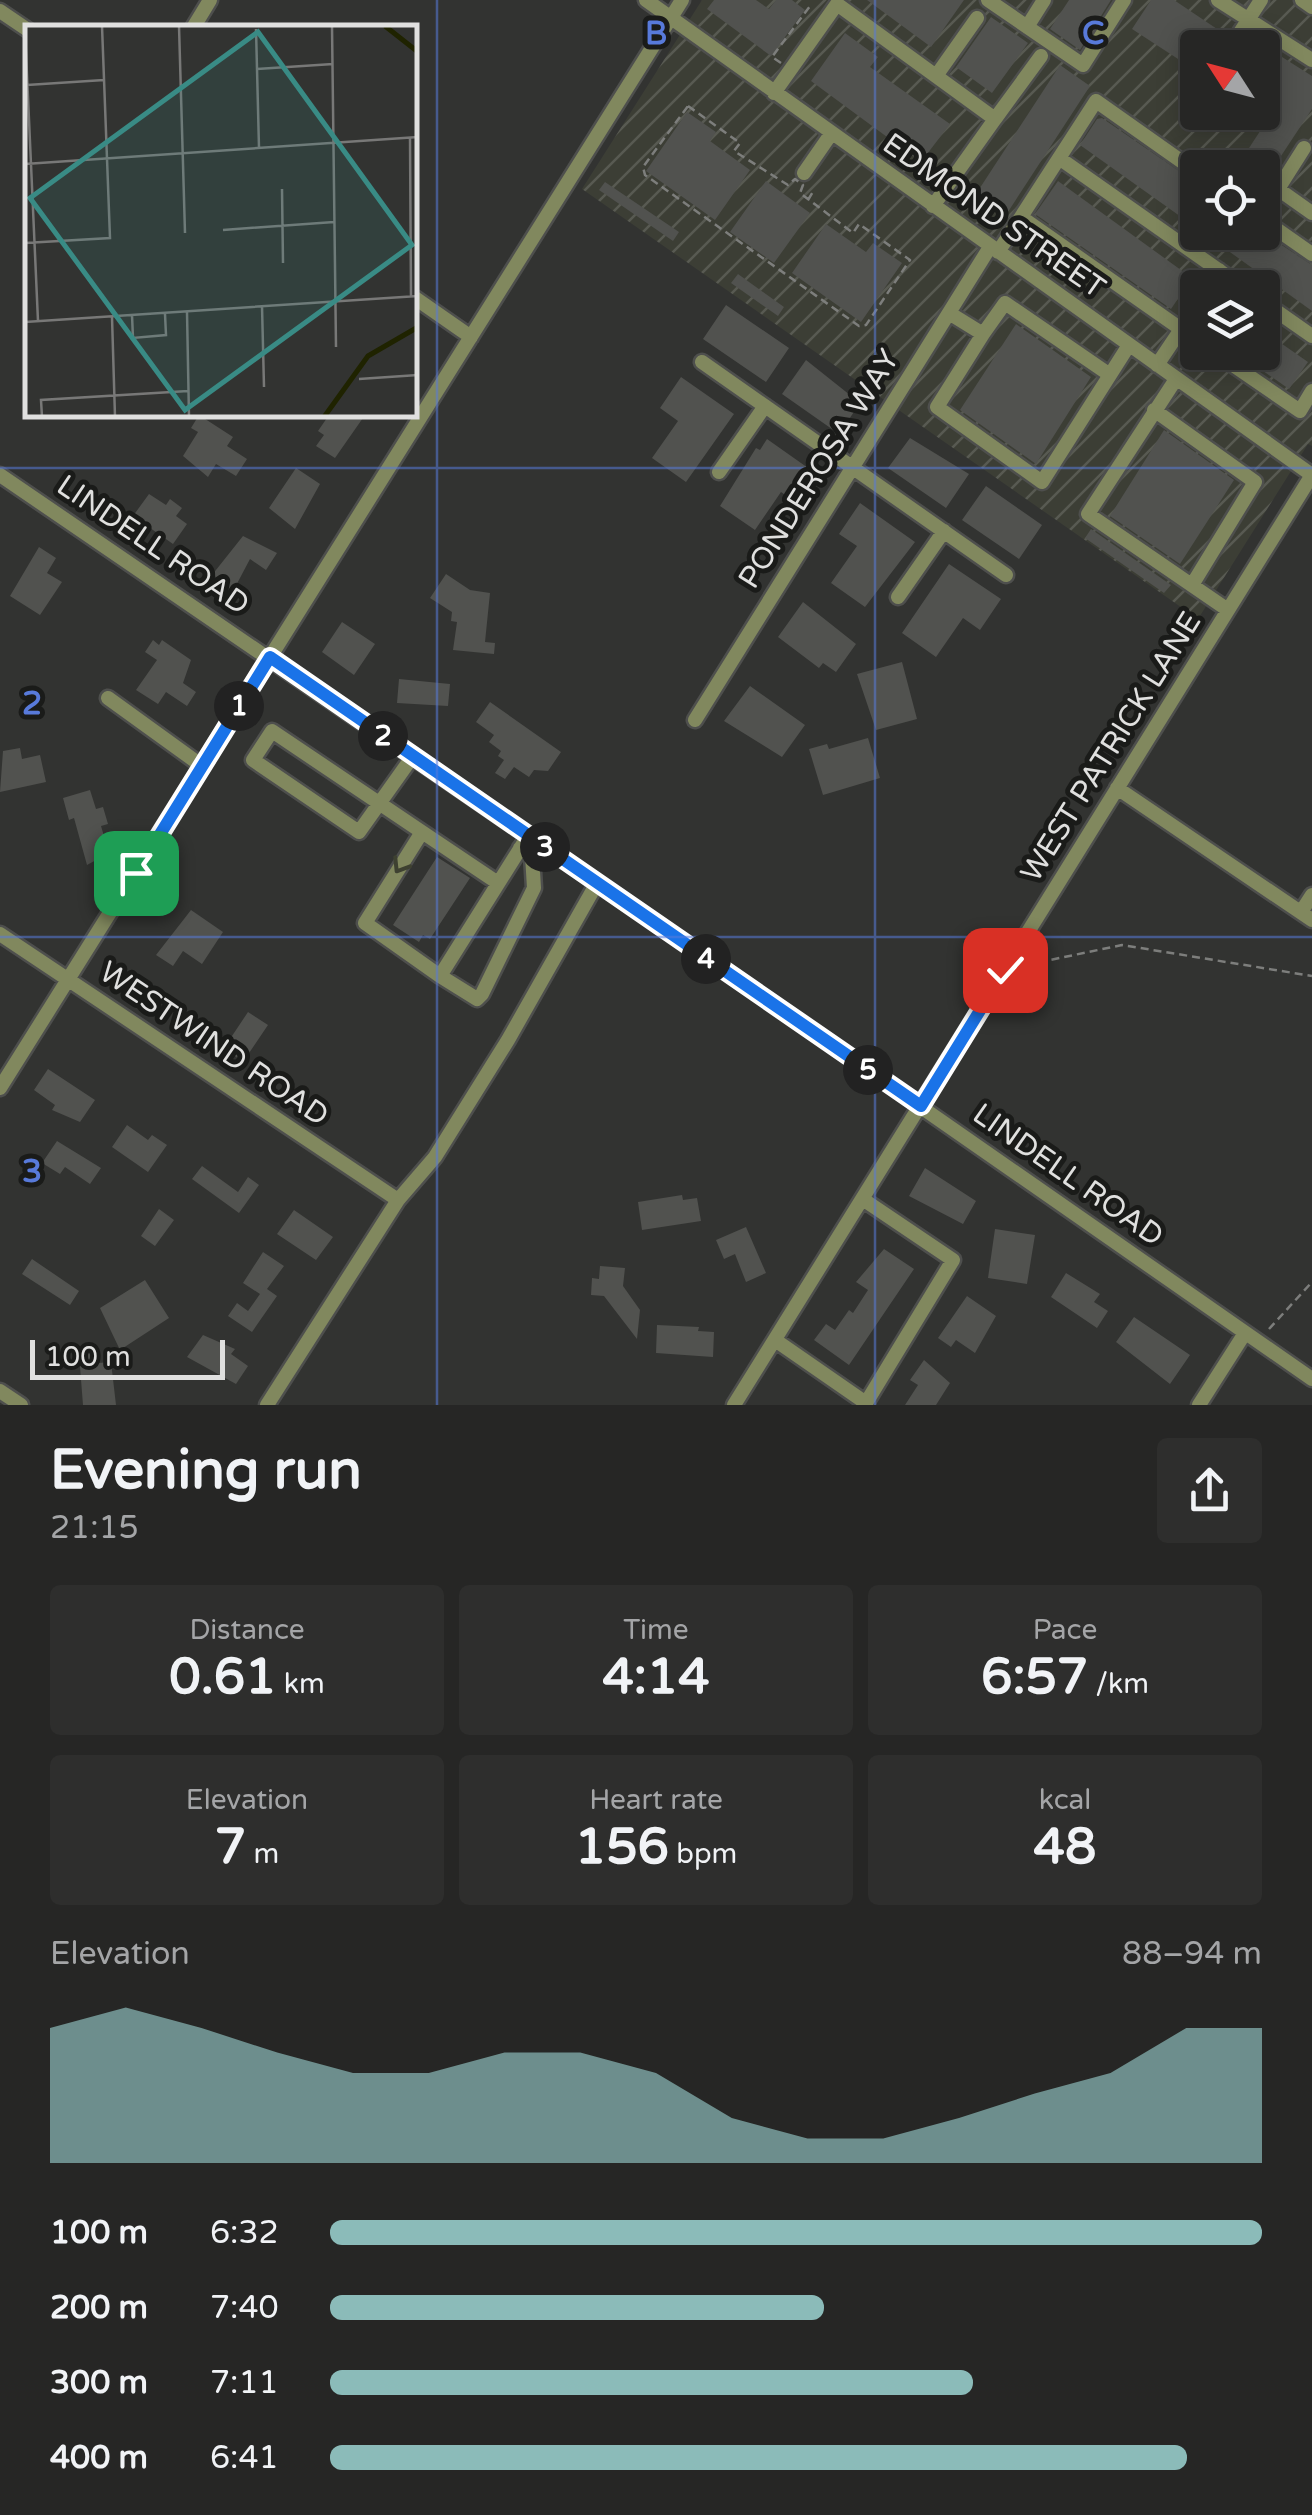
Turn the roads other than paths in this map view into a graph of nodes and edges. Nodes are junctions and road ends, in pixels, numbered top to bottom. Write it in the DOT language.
graph roads {
  1 [pos="210,0"];
  2 [pos="646,0"];
  3 [pos="682,0"];
  4 [pos="988,0"];
  5 [pos="1044,0"];
  6 [pos="1124,0"];
  7 [pos="1218,0"];
  8 [pos="1261,0"];
  9 [pos="1302,0"];
  10 [pos="835,2"];
  11 [pos="1312,7"];
  12 [pos="0,11"];
  13 [pos="671,18"];
  14 [pos="977,18"];
  15 [pos="1248,19"];
  16 [pos="194,25"];
  17 [pos="1027,26"];
  18 [pos="25,28"];
  19 [pos="1241,30"];
  20 [pos="1041,56"];
  21 [pos="1312,60"];
  22 [pos="936,76"];
  23 [pos="774,93"];
  24 [pos="995,119"];
  25 [pos="831,134"];
  26 [pos="1304,148"];
  27 [pos="1059,158"];
  28 [pos="1180,160"];
  29 [pos="804,173"];
  30 [pos="933,206"];
  31 [pos="1312,213"];
  32 [pos="1021,217"];
  33 [pos="1280,232"];
  34 [pos="994,250"];
  35 [pos="1312,254"];
  36 [pos="1220,270"];
  37 [pos="418,300"];
  38 [pos="949,313"];
  39 [pos="1280,314"];
  40 [pos="1180,329"];
  41 [pos="1180,331"];
  42 [pos="983,334"];
  43 [pos="1312,336"];
  44 [pos="471,337"];
  45 [pos="1129,345"];
  46 [pos="702,362"];
  47 [pos="1157,365"];
  48 [pos="1240,370"];
  49 [pos="1110,375"];
  50 [pos="1176,379"];
  51 [pos="1312,391"];
  52 [pos="765,406"];
  53 [pos="1154,410"];
  54 [pos="852,467"];
  55 [pos="719,472"];
  56 [pos="0,474"];
  57 [pos="1312,475"];
  58 [pos="944,531"];
  59 [pos="1006,575"];
  60 [pos="1192,585"];
  61 [pos="898,597"];
  62 [pos="1228,610"];
  63 [pos="270,657"];
  64 [pos="108,698"];
  65 [pos="695,720"];
  66 [pos="413,756"];
  67 [pos="202,766"];
  68 [pos="1117,788"];
  69 [pos="380,802"];
  70 [pos="422,832"];
  71 [pos="524,842"];
  72 [pos="498,882"];
  73 [pos="1312,895"];
  74 [pos="1306,916"];
  75 [pos="0,934"];
  76 [pos="440,976"];
  77 [pos="69,980"];
  78 [pos="0,1088"];
  79 [pos="921,1106"];
  80 [pos="398,1200"];
  81 [pos="864,1200"];
  82 [pos="1252,1337"];
  83 [pos="775,1340"];
  84 [pos="1312,1379"];
  85 [pos="0,1391"];
  86 [pos="866,1403"];
  87 [pos="21,1405"];
  88 [pos="267,1405"];
  89 [pos="734,1405"];
  90 [pos="1199,1405"];
  1 -- 16 [label="street"];
  2 -- 13 [label="street, EDMOND STREET"];
  3 -- 13 [label="street"];
  4 -- 17 [label="street"];
  5 -- 17 [label="street"];
  6 -- 17 [label="street"];
  7 -- 15 [label="street"];
  8 -- 15 [label="street"];
  9 -- 11 [label="street"];
  10 -- 22 [label="street"];
  10 -- 23 [label="street"];
  12 -- 18 [label="street"];
  13 -- 23 [label="street, EDMOND STREET"];
  13 -- 44 [label="street"];
  14 -- 22 [label="street"];
  15 -- 19 [label="street"];
  15 -- 21 [label="street"];
  20 -- 24 [label="street"];
  22 -- 24 [label="street"];
  23 -- 25 [label="street, EDMOND STREET"];
  24 -- 30 [label="street"];
  25 -- 29 [label="street"];
  25 -- 30 [label="street, EDMOND STREET"];
  26 -- 31 [label="street"];
  27 -- 28 [label="street, PONDEROSA WAY"];
  27 -- 32 [label="street, PONDEROSA WAY"];
  27 -- 36 [label="street"];
  30 -- 34 [label="street, EDMOND STREET"];
  32 -- 34 [label="street, PONDEROSA WAY"];
  32 -- 40 [label="street"];
  33 -- 35 [label="street"];
  34 -- 38 [label="street, PONDEROSA WAY"];
  34 -- 45 [label="street, EDMOND STREET"];
  37 -- 44 [label="street"];
  38 -- 42 [label="street"];
  38 -- 54 [label="street, PONDEROSA WAY"];
  39 -- 43 [label="street"];
  41 -- 47 [label="street"];
  42 -- 49 [label="street"];
  42 -- 49 [label="street"];
  44 -- 63 [label="street"];
  45 -- 47 [label="street, EDMOND STREET"];
  45 -- 49 [label="street"];
  46 -- 52 [label="street"];
  47 -- 50 [label="street, EDMOND STREET"];
  48 -- 51 [label="street"];
  50 -- 53 [label="street"];
  50 -- 57 [label="street, EDMOND STREET"];
  52 -- 54 [label="street"];
  52 -- 55 [label="street"];
  53 -- 60 [label="street"];
  53 -- 60 [label="street"];
  54 -- 58 [label="street"];
  54 -- 65 [label="street, PONDEROSA WAY"];
  56 -- 63 [label="street, LINDELL ROAD"];
  57 -- 62 [label="street, WEST PATRICK LANE"];
  58 -- 59 [label="street"];
  58 -- 61 [label="street"];
  60 -- 62 [label="street"];
  62 -- 68 [label="street, WEST PATRICK LANE"];
  63 -- 66 [label="street, LINDELL ROAD"];
  63 -- 67 [label="street"];
  64 -- 67 [label="street"];
  66 -- 69 [label="street"];
  66 -- 71 [label="street, LINDELL ROAD"];
  67 -- 77 [label="street"];
  68 -- 74 [label="street"];
  68 -- 79 [label="street, WEST PATRICK LANE"];
  69 -- 69 [label="street"];
  69 -- 70 [label="street"];
  70 -- 72 [label="street"];
  70 -- 76 [label="street, one-way"];
  71 -- 72 [label="street"];
  71 -- 76 [label="street"];
  71 -- 80 [label="street, LINDELL ROAD"];
  72 -- 76 [label="street"];
  73 -- 74 [label="street"];
  75 -- 77 [label="street, WESTWIND ROAD"];
  77 -- 78 [label="street"];
  77 -- 80 [label="street, WESTWIND ROAD"];
  79 -- 81 [label="street, WEST PATRICK LANE"];
  79 -- 82 [label="street, LINDELL ROAD"];
  80 -- 88 [label="street"];
  81 -- 83 [label="street, WEST PATRICK LANE"];
  81 -- 86 [label="street"];
  82 -- 84 [label="street, LINDELL ROAD"];
  82 -- 90 [label="street"];
  83 -- 86 [label="street"];
  83 -- 89 [label="street, WEST PATRICK LANE"];
  85 -- 87 [label="street"];
}
